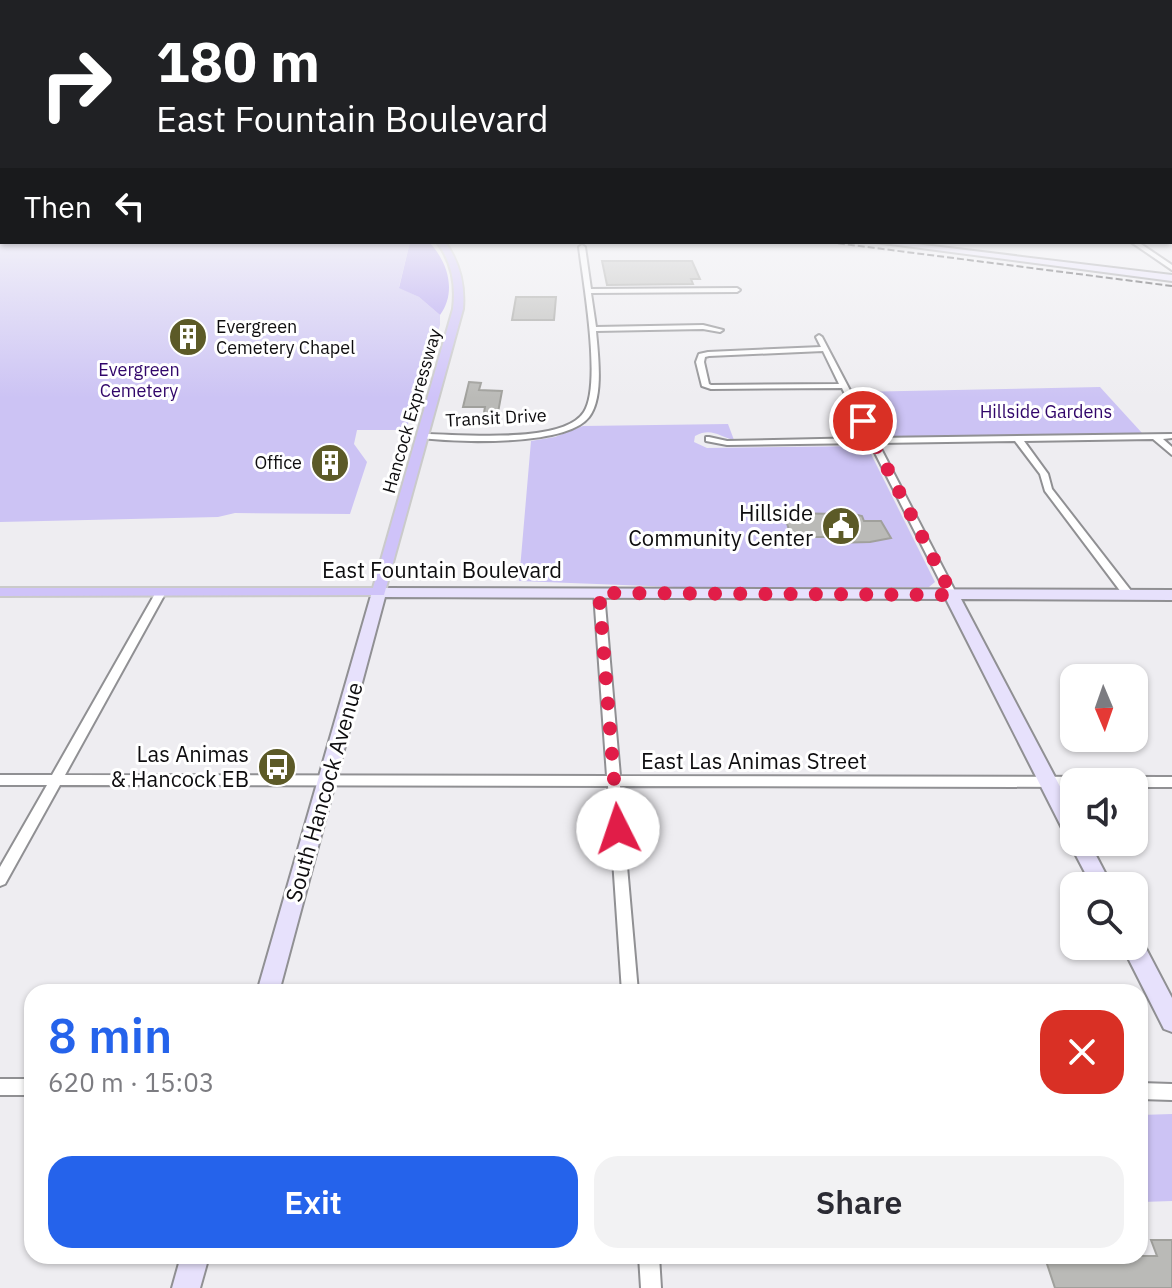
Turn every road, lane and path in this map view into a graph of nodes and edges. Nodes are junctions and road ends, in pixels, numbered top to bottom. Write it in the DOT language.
graph roads {
  1 [pos="457,278"];
  2 [pos="585,278"];
  3 [pos="737,290"];
  4 [pos="590,291"];
  5 [pos="594,329"];
  6 [pos="720,330"];
  7 [pos="819,337"];
  8 [pos="825,349"];
  9 [pos="845,386"];
  10 [pos="423,436"];
  11 [pos="1172,436"];
  12 [pos="1156,437"];
  13 [pos="709,439"];
  14 [pos="1018,439"];
  15 [pos="874,441"];
  16 [pos="1172,452"];
  17 [pos="0,592"];
  18 [pos="161,592"];
  19 [pos="379,592"];
  20 [pos="599,593"];
  21 [pos="1128,594"];
  22 [pos="952,595"];
  23 [pos="1172,595"];
  24 [pos="0,780"];
  25 [pos="56,780"];
  26 [pos="327,780"];
  27 [pos="614,780"];
  28 [pos="1048,782"];
  29 [pos="1172,782"];
  30 [pos="1060,805"];
  31 [pos="0,880"];
  32 [pos="1140,960"];
  33 [pos="270,984"];
  34 [pos="629,984"];
  35 [pos="1172,1021"];
  36 [pos="0,1087"];
  37 [pos="24,1087"];
  38 [pos="1148,1091"];
  39 [pos="1172,1092"];
  40 [pos="193,1264"];
  41 [pos="650,1264"];
  42 [pos="186,1288"];
  43 [pos="651,1288"];
  1 -- 10 [label="main road, Hancock Expressway"];
  2 -- 4 [label="street, Transit Drive"];
  3 -- 4 [label="street"];
  4 -- 5 [label="street, Transit Drive"];
  5 -- 6 [label="street"];
  5 -- 10 [label="street, Transit Drive"];
  7 -- 8 [label="street"];
  8 -- 9 [label="street"];
  8 -- 9 [label="street"];
  9 -- 15 [label="street"];
  10 -- 19 [label="main road, Hancock Expressway"];
  11 -- 12 [label="street"];
  12 -- 14 [label="street"];
  12 -- 16 [label="street"];
  13 -- 15 [label="street"];
  14 -- 15 [label="street"];
  14 -- 21 [label="street"];
  15 -- 22 [label="street"];
  17 -- 18 [label="main road, East Fountain Boulevard"];
  18 -- 19 [label="main road, East Fountain Boulevard"];
  18 -- 25 [label="street"];
  19 -- 20 [label="main road, East Fountain Boulevard"];
  19 -- 26 [label="main road, South Hancock Avenue"];
  20 -- 22 [label="main road, East Fountain Boulevard"];
  20 -- 27 [label="street"];
  21 -- 22 [label="main road, East Fountain Boulevard"];
  21 -- 23 [label="main road, East Fountain Boulevard"];
  22 -- 28 [label="main road"];
  24 -- 25 [label="street, East Las Animas Street"];
  25 -- 26 [label="street, East Las Animas Street"];
  25 -- 31 [label="street"];
  26 -- 27 [label="street, East Las Animas Street"];
  26 -- 33 [label="main road, South Hancock Avenue"];
  27 -- 28 [label="street, East Las Animas Street"];
  27 -- 34 [label="street"];
  28 -- 29 [label="street, East Las Animas Street"];
  28 -- 30 [label="main road"];
  32 -- 35 [label="main road"];
  36 -- 37 [label="street"];
  38 -- 39 [label="street"];
  40 -- 42 [label="main road"];
  41 -- 43 [label="street"];
}
